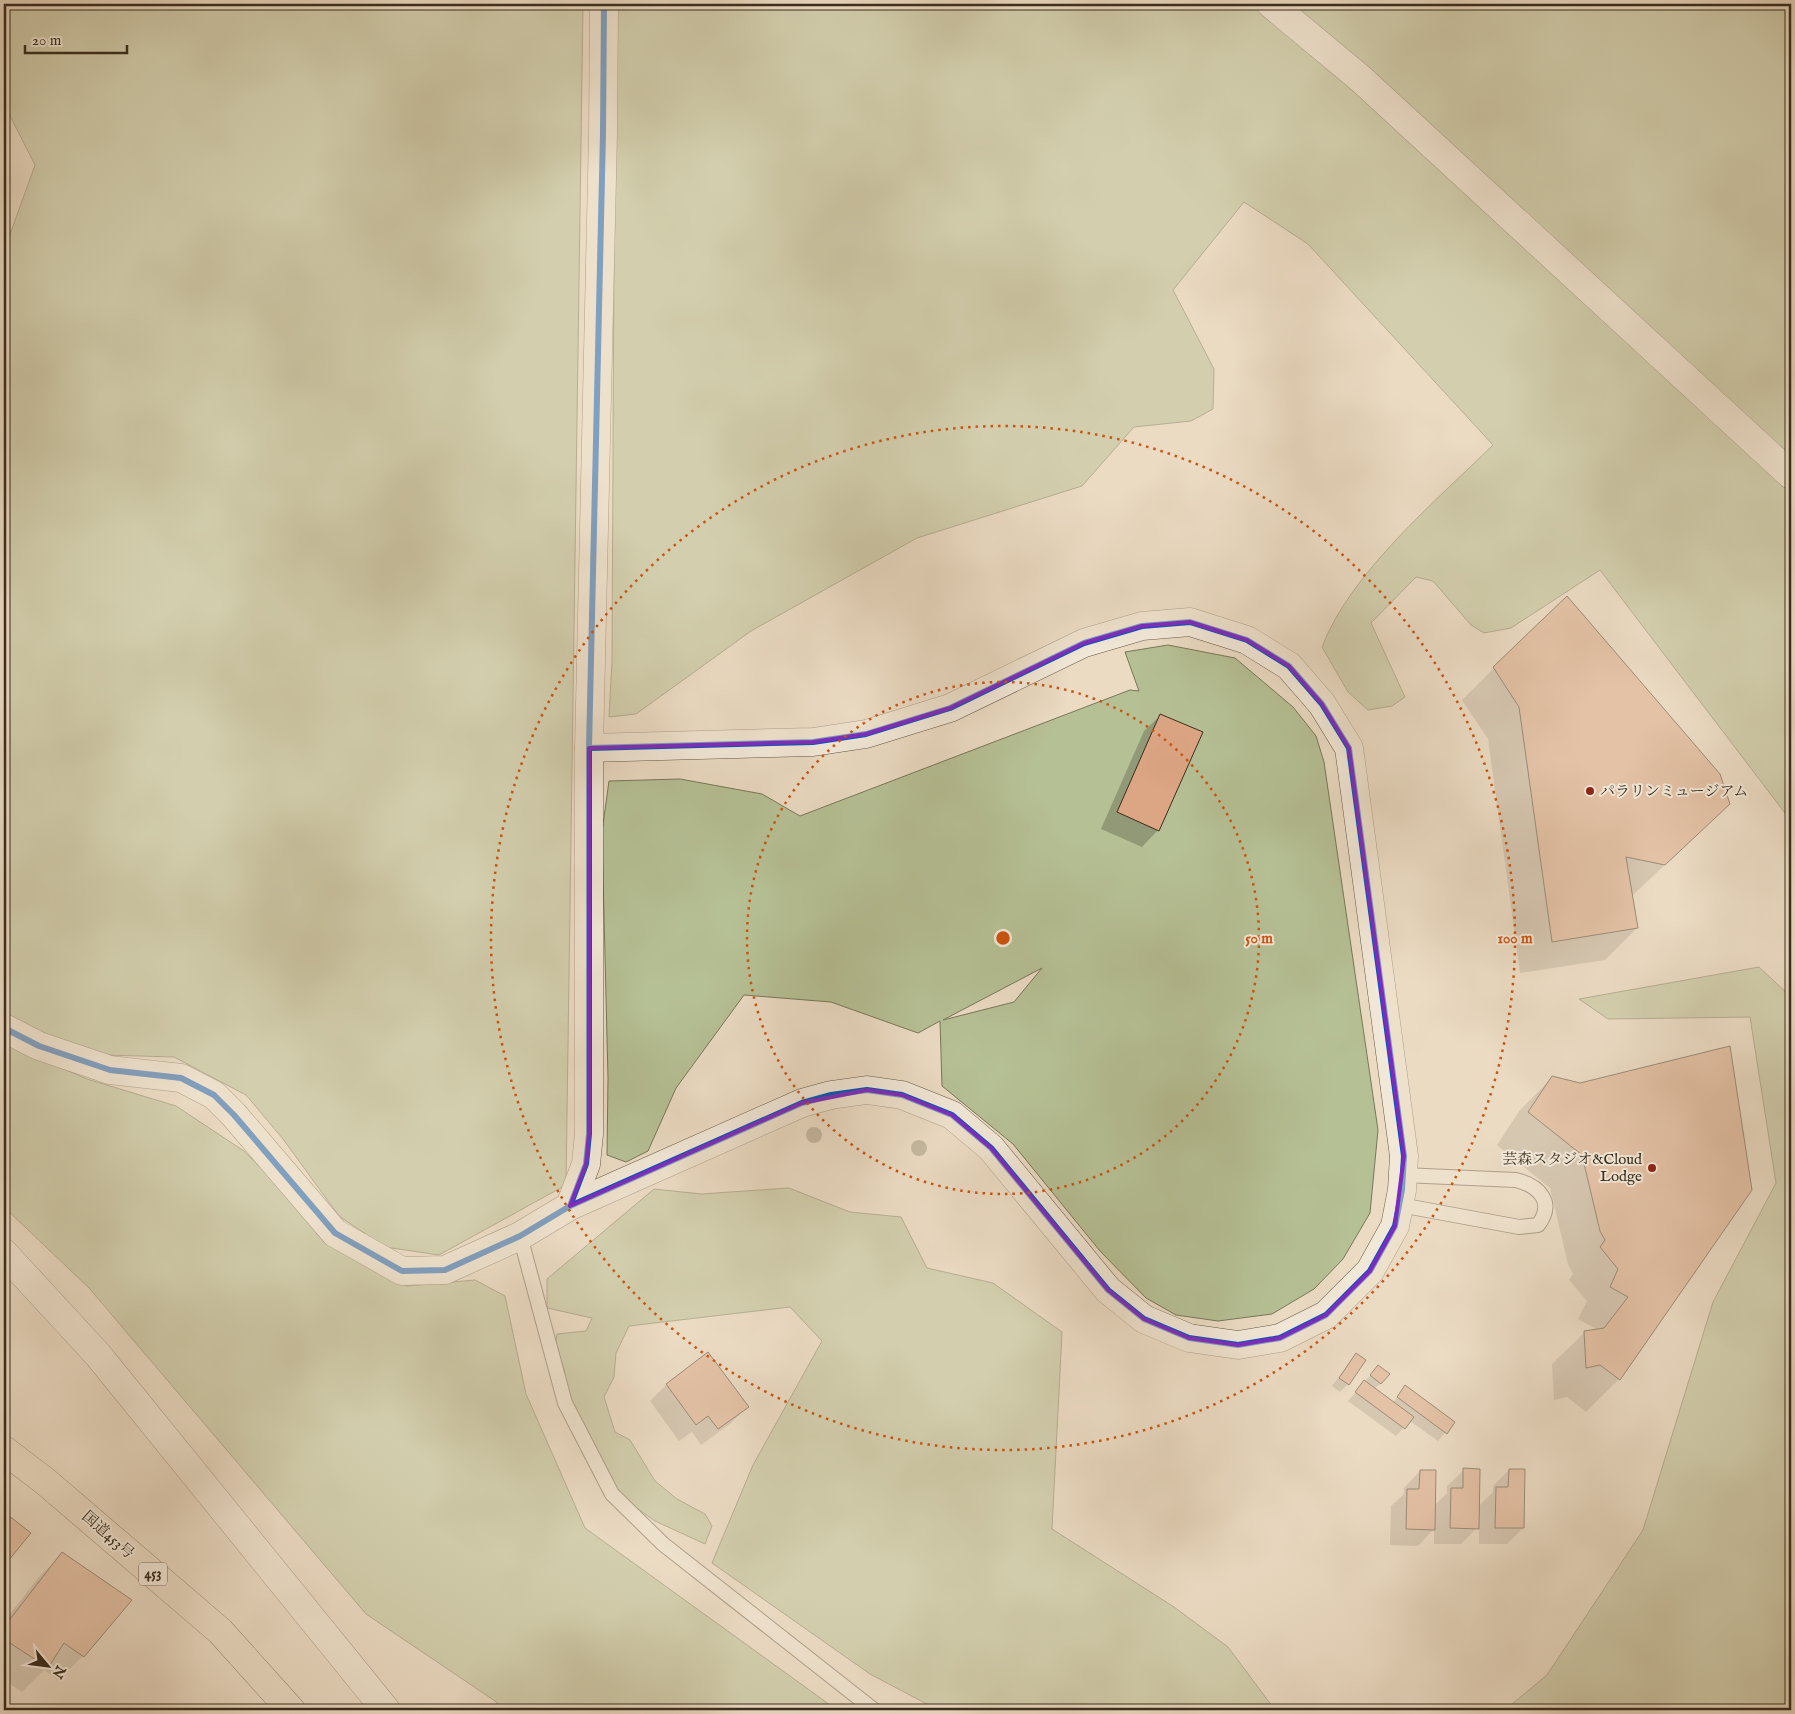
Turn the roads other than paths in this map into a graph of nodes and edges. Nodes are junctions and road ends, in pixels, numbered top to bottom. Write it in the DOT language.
graph roads {
  1 [pos="604,4"];
  2 [pos="1271,4"];
  3 [pos="1791,475"];
  4 [pos="589,748"];
  5 [pos="4,1028"];
  6 [pos="1403,1174"];
  7 [pos="1400,1205"];
  8 [pos="570,1206"];
  9 [pos="520,1236"];
  10 [pos="4,1253"];
  11 [pos="4,1450"];
  12 [pos="291,1710"];
  13 [pos="386,1710"];
  14 [pos="874,1710"];
  1 -- 4 [label="street"];
  2 -- 3 [label="street"];
  4 -- 6 [label="street"];
  4 -- 8 [label="street"];
  5 -- 9 [label="street"];
  6 -- 7 [label="street"];
  6 -- 7 [label="lane"];
  7 -- 8 [label="street"];
  8 -- 9 [label="street"];
  9 -- 14 [label="lane"];
  10 -- 13 [label="street"];
  11 -- 12 [label="highway, 国道453号 / 453"];
}
